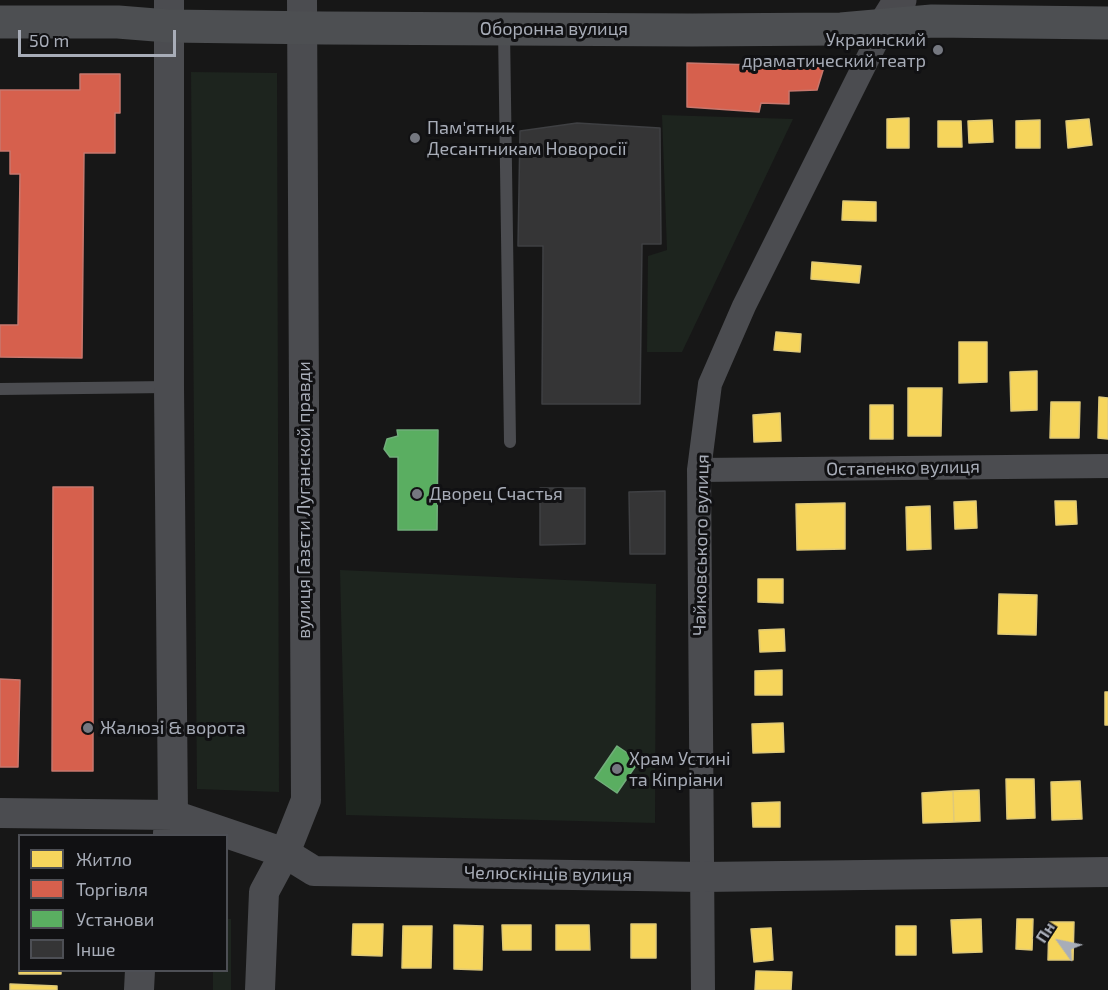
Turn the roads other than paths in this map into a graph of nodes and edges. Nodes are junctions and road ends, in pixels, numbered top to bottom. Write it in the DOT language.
graph roads {
  1 [pos="892,12"];
  2 [pos="169,13"];
  3 [pos="302,14"];
  4 [pos="0,22"];
  5 [pos="1108,23"];
  6 [pos="504,28"];
  7 [pos="169,387"];
  8 [pos="0,389"];
  9 [pos="510,442"];
  10 [pos="1108,466"];
  11 [pos="699,470"];
  12 [pos="0,813"];
  13 [pos="170,825"];
  14 [pos="207,834"];
  15 [pos="228,839"];
  16 [pos="285,853"];
  17 [pos="1108,872"];
  18 [pos="702,877"];
  19 [pos="140,972"];
  20 [pos="139,990"];
  21 [pos="260,990"];
  22 [pos="704,990"];
  1 -- 5 [label="main road, Оборонна вулиця"];
  1 -- 6 [label="main road, Оборонна вулиця"];
  1 -- 11 [label="street, Чайковського вулиця"];
  2 -- 3 [label="main road, Оборонна вулиця"];
  2 -- 4 [label="main road, Оборонна вулиця"];
  2 -- 7 [label="street"];
  3 -- 6 [label="main road, Оборонна вулиця"];
  3 -- 16 [label="street, вулиця Газєти Луганской правди"];
  6 -- 9 [label="lane"];
  7 -- 8 [label="lane"];
  7 -- 13 [label="street"];
  10 -- 11 [label="street, Остапенко вулиця"];
  11 -- 18 [label="street, Чайковського вулиця"];
  12 -- 13 [label="street, Челюскінців вулиця"];
  13 -- 14 [label="street, Челюскінців вулиця"];
  15 -- 16 [label="street, Челюскінців вулиця"];
  16 -- 18 [label="street, Челюскінців вулиця"];
  16 -- 21 [label="street, вулиця Газєти Луганской правди"];
  17 -- 18 [label="street, Челюскінців вулиця"];
  18 -- 22 [label="street, Чайковського вулиця"];
  19 -- 20 [label="street"];
}
